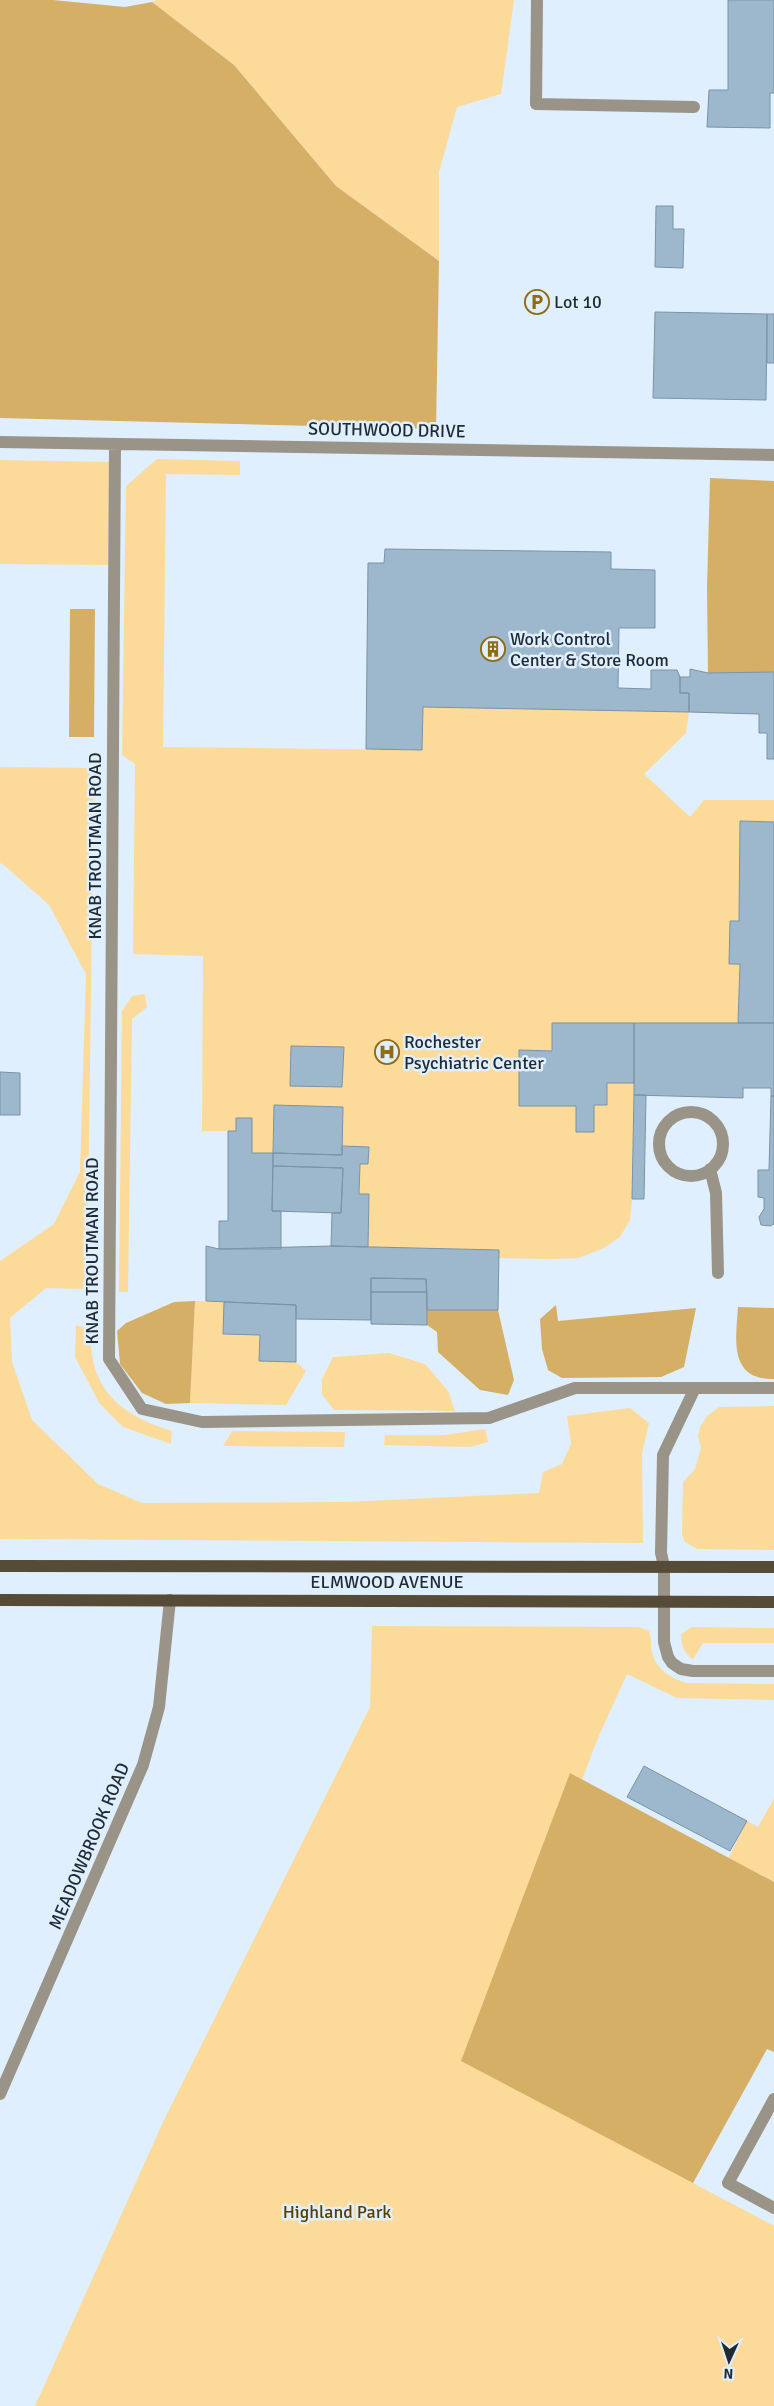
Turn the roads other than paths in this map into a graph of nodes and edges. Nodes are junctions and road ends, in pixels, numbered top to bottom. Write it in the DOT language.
graph roads {
  1 [pos="537,0"];
  2 [pos="694,107"];
  3 [pos="0,442"];
  4 [pos="115,444"];
  5 [pos="774,455"];
  6 [pos="710,1169"];
  7 [pos="718,1273"];
  8 [pos="695,1388"];
  9 [pos="774,1388"];
  10 [pos="0,1566"];
  11 [pos="664,1566"];
  12 [pos="774,1567"];
  13 [pos="0,1600"];
  14 [pos="170,1600"];
  15 [pos="665,1601"];
  16 [pos="774,1602"];
  17 [pos="774,1671"];
  18 [pos="0,2094"];
  19 [pos="774,2099"];
  20 [pos="774,2208"];
  1 -- 2 [label="street"];
  3 -- 4 [label="street, SOUTHWOOD DRIVE"];
  4 -- 5 [label="street, SOUTHWOOD DRIVE"];
  4 -- 8 [label="street, KNAB TROUTMAN ROAD"];
  6 -- 6 [label="street"];
  6 -- 7 [label="street"];
  8 -- 9 [label="street, KNAB TROUTMAN ROAD"];
  8 -- 11 [label="street"];
  10 -- 11 [label="main road, ELMWOOD AVENUE"];
  11 -- 12 [label="main road, ELMWOOD AVENUE"];
  11 -- 15 [label="street"];
  13 -- 14 [label="main road, ELMWOOD AVENUE"];
  14 -- 15 [label="main road, ELMWOOD AVENUE"];
  14 -- 18 [label="street, MEADOWBROOK ROAD"];
  15 -- 16 [label="main road, ELMWOOD AVENUE"];
  15 -- 17 [label="street"];
  19 -- 20 [label="street"];
}
